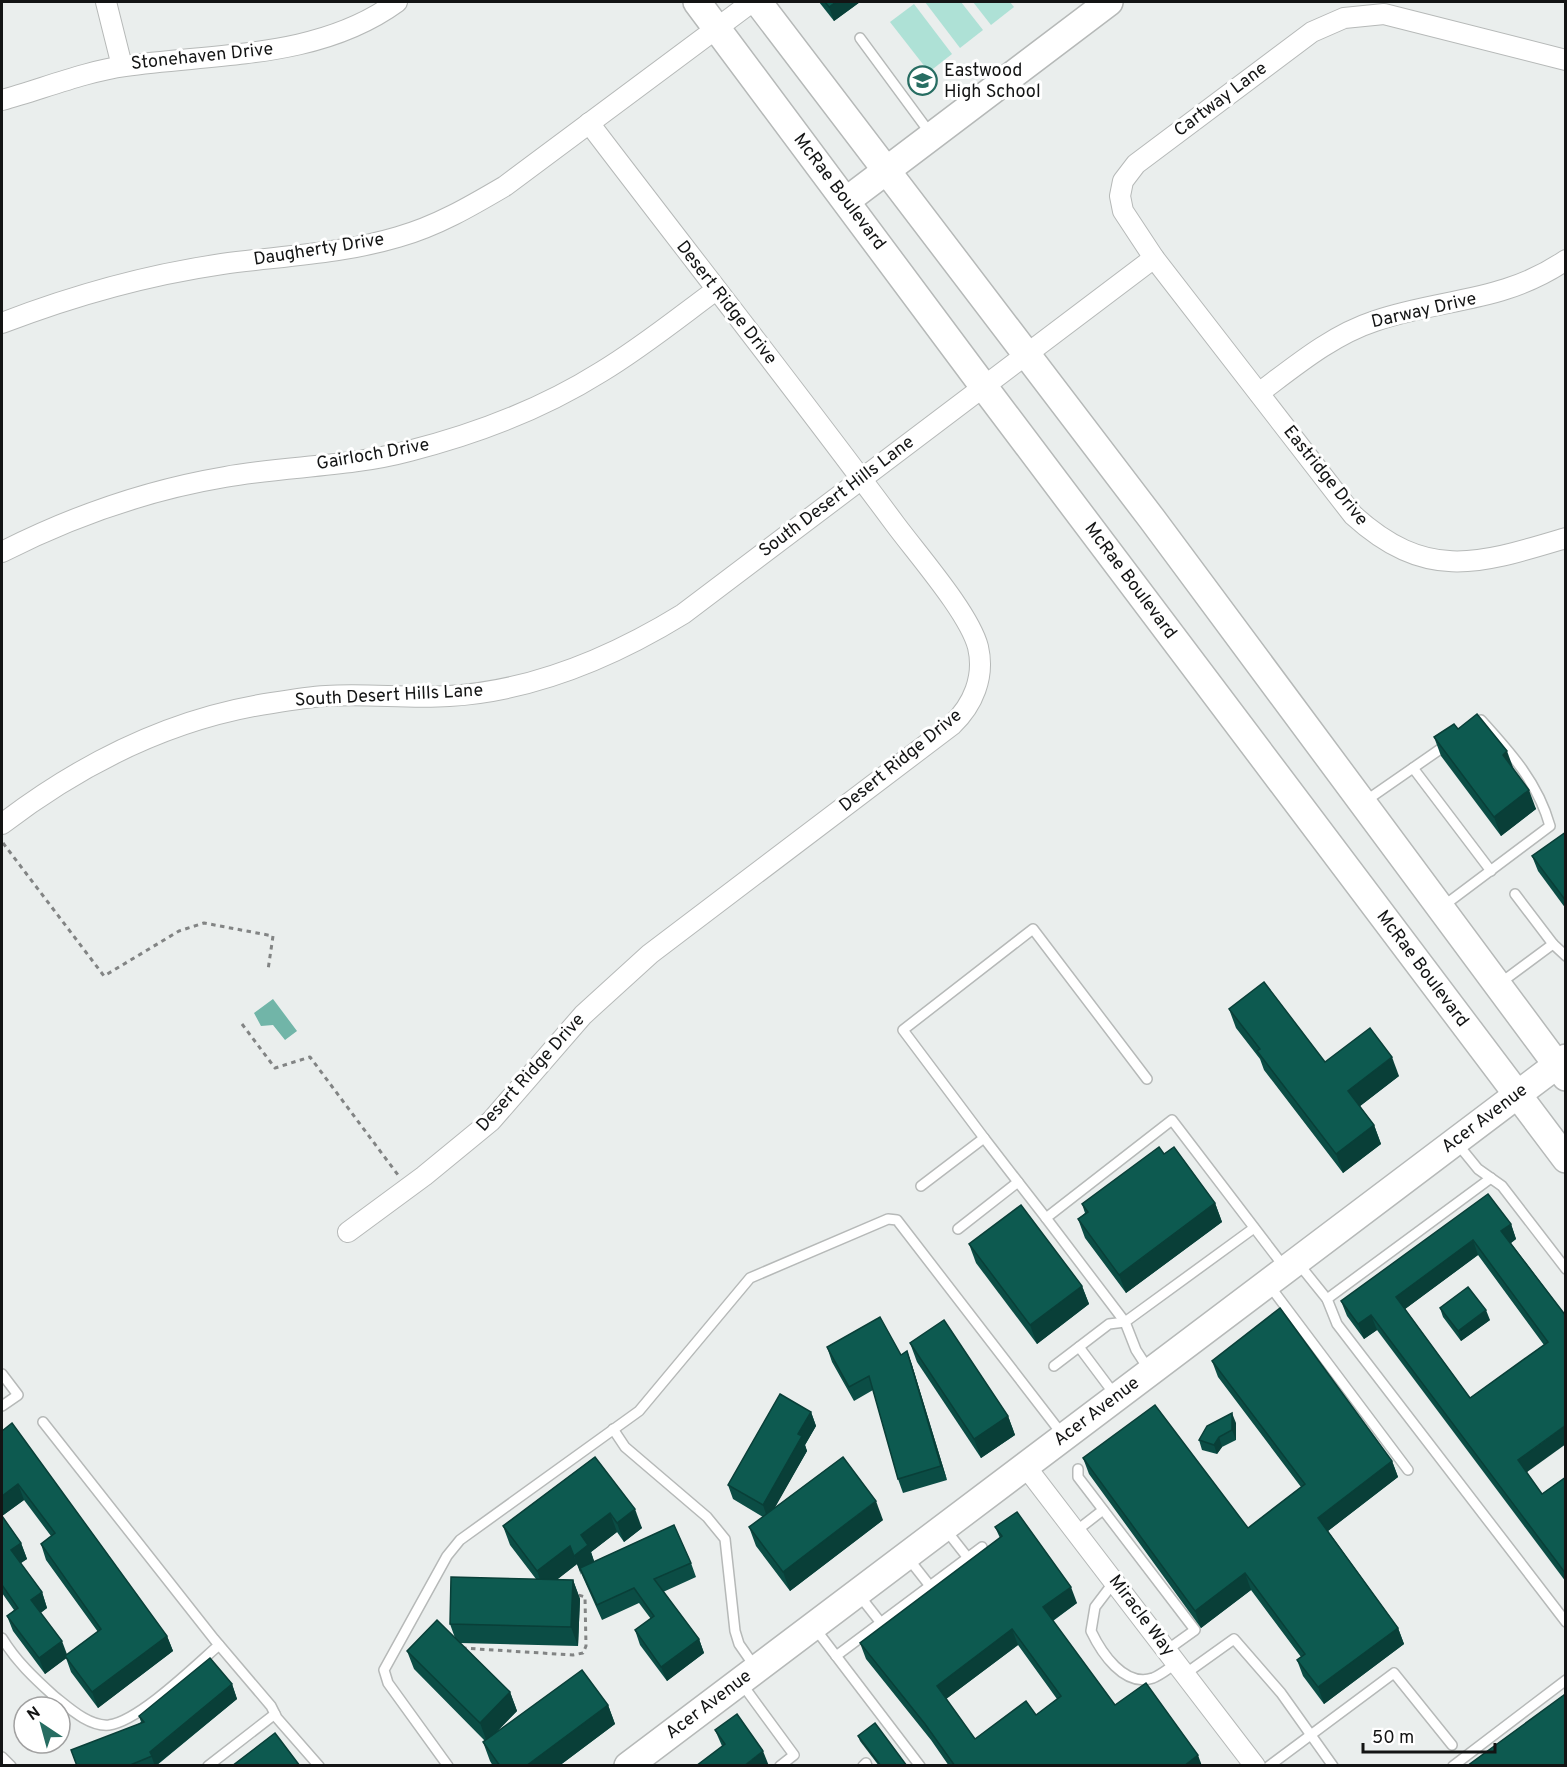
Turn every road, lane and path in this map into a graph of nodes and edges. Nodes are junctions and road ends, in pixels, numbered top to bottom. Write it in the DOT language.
graph roads {
  1 [pos="106,2"];
  2 [pos="397,2"];
  3 [pos="697,2"];
  4 [pos="752,2"];
  5 [pos="758,2"];
  6 [pos="1109,2"];
  7 [pos="717,27"];
  8 [pos="860,39"];
  9 [pos="1566,60"];
  10 [pos="122,66"];
  11 [pos="2,100"];
  12 [pos="589,123"];
  13 [pos="932,136"];
  14 [pos="887,171"];
  15 [pos="846,201"];
  16 [pos="1154,258"];
  17 [pos="1566,260"];
  18 [pos="716,290"];
  19 [pos="2,323"];
  20 [pos="1027,355"];
  21 [pos="984,387"];
  22 [pos="1259,393"];
  23 [pos="861,478"];
  24 [pos="1566,538"];
  25 [pos="2,552"];
  26 [pos="1472,727"];
  27 [pos="1462,734"];
  28 [pos="1413,768"];
  29 [pos="1362,803"];
  30 [pos="2,824"];
  31 [pos="2,841"];
  32 [pos="1491,871"];
  33 [pos="1515,894"];
  34 [pos="1440,909"];
  35 [pos="1553,944"];
  36 [pos="1566,956"];
  37 [pos="268,970"];
  38 [pos="1497,985"];
  39 [pos="242,1024"];
  40 [pos="1562,1067"];
  41 [pos="1147,1079"];
  42 [pos="1517,1095"];
  43 [pos="984,1138"];
  44 [pos="1456,1141"];
  45 [pos="1566,1159"];
  46 [pos="1491,1178"];
  47 [pos="1018,1182"];
  48 [pos="921,1186"];
  49 [pos="408,1188"];
  50 [pos="1046,1218"];
  51 [pos="1254,1227"];
  52 [pos="958,1229"];
  53 [pos="348,1232"];
  54 [pos="1566,1269"];
  55 [pos="1284,1271"];
  56 [pos="1327,1299"];
  57 [pos="1125,1322"];
  58 [pos="1079,1347"];
  59 [pos="1054,1366"];
  60 [pos="1150,1372"];
  61 [pos="2,1374"];
  62 [pos="1117,1397"];
  63 [pos="2,1407"];
  64 [pos="43,1422"];
  65 [pos="613,1429"];
  66 [pos="1065,1437"];
  67 [pos="1026,1467"];
  68 [pos="1078,1469"];
  69 [pos="1408,1470"];
  70 [pos="1103,1510"];
  71 [pos="945,1528"];
  72 [pos="1076,1531"];
  73 [pos="982,1547"];
  74 [pos="907,1556"];
  75 [pos="968,1558"];
  76 [pos="1114,1582"];
  77 [pos="930,1586"];
  78 [pos="858,1593"];
  79 [pos="570,1594"];
  80 [pos="1566,1622"];
  81 [pos="881,1623"];
  82 [pos="813,1626"];
  83 [pos="2,1638"];
  84 [pos="219,1645"];
  85 [pos="455,1646"];
  86 [pos="836,1656"];
  87 [pos="1176,1662"];
  88 [pos="748,1675"];
  89 [pos="1566,1680"];
  90 [pos="275,1714"];
  91 [pos="1310,1735"];
  92 [pos="1452,1745"];
  93 [pos="2,1757"];
  94 [pos="1257,1765"];
  95 [pos="11,1766"];
  96 [pos="208,1766"];
  97 [pos="319,1766"];
  98 [pos="448,1766"];
  99 [pos="628,1766"];
  100 [pos="780,1766"];
  101 [pos="920,1766"];
  102 [pos="1333,1766"];
  103 [pos="1454,1766"];
  1 -- 10 [label="street"];
  2 -- 10 [label="street, Stonehaven Drive"];
  3 -- 7 [label="main road, McRae Boulevard"];
  4 -- 7 [label="street, Daugherty Drive"];
  5 -- 14 [label="main road"];
  6 -- 13 [label="main road"];
  7 -- 12 [label="street, Daugherty Drive"];
  7 -- 15 [label="main road, McRae Boulevard"];
  8 -- 13 [label="lane"];
  9 -- 16 [label="street, Cartway Lane"];
  10 -- 11 [label="street, Stonehaven Drive"];
  12 -- 18 [label="street, Desert Ridge Drive"];
  12 -- 19 [label="street, Daugherty Drive"];
  13 -- 14 [label="main road"];
  14 -- 15 [label="main road"];
  14 -- 20 [label="main road"];
  15 -- 21 [label="main road, McRae Boulevard"];
  16 -- 20 [label="street"];
  16 -- 22 [label="street, Eastridge Drive"];
  17 -- 22 [label="street, Darway Drive"];
  18 -- 23 [label="street, Desert Ridge Drive"];
  18 -- 25 [label="street, Gairloch Drive"];
  20 -- 21 [label="street, South Desert Hills Lane"];
  20 -- 29 [label="main road"];
  21 -- 23 [label="street, South Desert Hills Lane"];
  21 -- 42 [label="main road, McRae Boulevard"];
  22 -- 24 [label="street, Eastridge Drive"];
  23 -- 30 [label="street, South Desert Hills Lane"];
  23 -- 49 [label="street, Desert Ridge Drive"];
  26 -- 32 [label="lane"];
  27 -- 28 [label="lane"];
  28 -- 29 [label="lane"];
  28 -- 32 [label="lane"];
  29 -- 34 [label="main road"];
  31 -- 37 [label="path"];
  32 -- 34 [label="lane"];
  33 -- 35 [label="lane"];
  34 -- 38 [label="main road"];
  35 -- 36 [label="lane"];
  35 -- 38 [label="lane"];
  38 -- 40 [label="main road"];
  39 -- 49 [label="path"];
  40 -- 42 [label="main road, Acer Avenue"];
  41 -- 43 [label="lane"];
  42 -- 44 [label="main road, Acer Avenue"];
  42 -- 45 [label="main road, McRae Boulevard"];
  43 -- 47 [label="lane"];
  43 -- 48 [label="lane"];
  44 -- 46 [label="lane"];
  44 -- 55 [label="main road, Acer Avenue"];
  46 -- 54 [label="lane"];
  46 -- 56 [label="lane"];
  47 -- 50 [label="lane"];
  47 -- 52 [label="lane"];
  49 -- 53 [label="street, Desert Ridge Drive"];
  50 -- 51 [label="lane"];
  50 -- 57 [label="lane"];
  51 -- 55 [label="lane"];
  51 -- 57 [label="lane"];
  55 -- 56 [label="lane"];
  55 -- 60 [label="main road, Acer Avenue"];
  55 -- 69 [label="lane"];
  56 -- 80 [label="lane"];
  57 -- 58 [label="lane"];
  57 -- 60 [label="lane"];
  58 -- 59 [label="lane"];
  58 -- 62 [label="lane"];
  60 -- 62 [label="main road, Acer Avenue"];
  61 -- 63 [label="lane"];
  62 -- 66 [label="main road, Acer Avenue"];
  64 -- 84 [label="lane"];
  65 -- 66 [label="lane"];
  65 -- 88 [label="lane"];
  65 -- 98 [label="lane"];
  66 -- 67 [label="main road, Acer Avenue"];
  67 -- 71 [label="main road, Acer Avenue"];
  67 -- 72 [label="street, Miracle Way"];
  68 -- 70 [label="lane"];
  70 -- 72 [label="lane"];
  70 -- 87 [label="lane"];
  71 -- 74 [label="main road, Acer Avenue"];
  71 -- 75 [label="lane"];
  72 -- 76 [label="street, Miracle Way"];
  73 -- 75 [label="lane"];
  74 -- 77 [label="lane"];
  74 -- 78 [label="main road, Acer Avenue"];
  75 -- 77 [label="lane"];
  76 -- 87 [label="street, Miracle Way"];
  76 -- 87 [label="lane"];
  77 -- 81 [label="lane"];
  78 -- 81 [label="lane"];
  78 -- 82 [label="main road, Acer Avenue"];
  79 -- 85 [label="path"];
  81 -- 86 [label="lane"];
  82 -- 86 [label="lane"];
  82 -- 88 [label="main road, Acer Avenue"];
  83 -- 84 [label="lane"];
  84 -- 90 [label="lane"];
  86 -- 101 [label="lane"];
  87 -- 91 [label="lane"];
  87 -- 94 [label="street, Miracle Way"];
  88 -- 99 [label="main road, Acer Avenue"];
  88 -- 100 [label="lane"];
  89 -- 103 [label="lane"];
  90 -- 96 [label="lane"];
  90 -- 97 [label="lane"];
  91 -- 92 [label="lane"];
  91 -- 94 [label="lane"];
  91 -- 102 [label="lane"];
  93 -- 95 [label="lane"];
}
